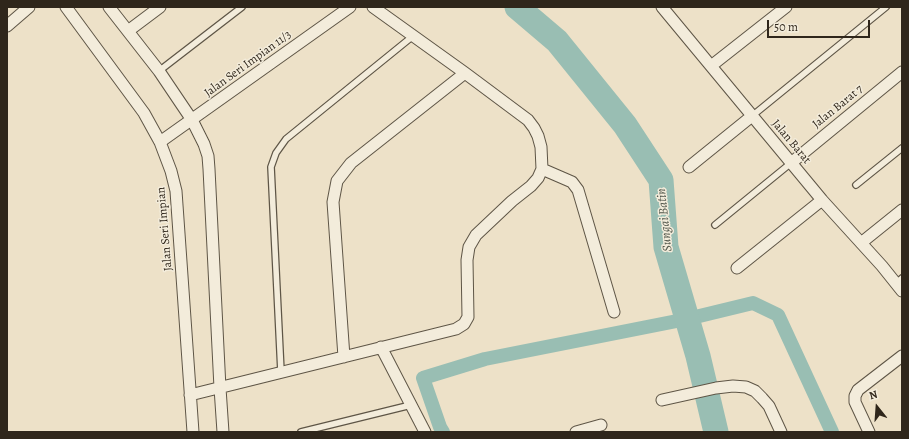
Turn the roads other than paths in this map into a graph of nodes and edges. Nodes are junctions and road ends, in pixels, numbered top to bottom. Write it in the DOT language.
graph roads {
  1 [pos="29,7"];
  2 [pos="66,7"];
  3 [pos="108,7"];
  4 [pos="160,7"];
  5 [pos="242,7"];
  6 [pos="350,7"];
  7 [pos="373,7"];
  8 [pos="662,7"];
  9 [pos="786,7"];
  10 [pos="886,7"];
  11 [pos="7,26"];
  12 [pos="128,31"];
  13 [pos="414,35"];
  14 [pos="711,66"];
  15 [pos="159,70"];
  16 [pos="902,72"];
  17 [pos="465,73"];
  18 [pos="752,116"];
  19 [pos="192,120"];
  20 [pos="160,142"];
  21 [pos="902,148"];
  22 [pos="791,163"];
  23 [pos="689,167"];
  24 [pos="542,169"];
  25 [pos="856,185"];
  26 [pos="822,200"];
  27 [pos="902,210"];
  28 [pos="715,225"];
  29 [pos="861,243"];
  30 [pos="737,268"];
  31 [pos="900,284"];
  32 [pos="614,312"];
  33 [pos="381,348"];
  34 [pos="902,356"];
  35 [pos="344,357"];
  36 [pos="281,372"];
  37 [pos="220,388"];
  38 [pos="190,395"];
  39 [pos="662,400"];
  40 [pos="411,405"];
  41 [pos="601,426"];
  42 [pos="193,432"];
  43 [pos="223,432"];
  44 [pos="301,432"];
  45 [pos="425,432"];
  46 [pos="576,432"];
  47 [pos="781,432"];
  48 [pos="869,432"];
  1 -- 11 [label="street"];
  2 -- 20 [label="street, Jalan Seri Impian"];
  3 -- 12 [label="street"];
  4 -- 12 [label="street"];
  5 -- 15 [label="lane"];
  6 -- 19 [label="street, Jalan Seri Impian 11/3"];
  7 -- 13 [label="street"];
  8 -- 14 [label="street, Jalan Barat"];
  9 -- 14 [label="street"];
  10 -- 18 [label="lane"];
  12 -- 15 [label="street"];
  13 -- 17 [label="street"];
  13 -- 36 [label="lane"];
  14 -- 18 [label="street, Jalan Barat"];
  15 -- 19 [label="street"];
  16 -- 22 [label="street, Jalan Barat 7"];
  17 -- 24 [label="street"];
  17 -- 35 [label="street"];
  18 -- 22 [label="street, Jalan Barat"];
  18 -- 23 [label="street"];
  19 -- 20 [label="street, Jalan Seri Impian 11/3"];
  19 -- 37 [label="street"];
  20 -- 38 [label="street, Jalan Seri Impian"];
  21 -- 25 [label="lane"];
  22 -- 26 [label="street, Jalan Barat"];
  22 -- 28 [label="lane"];
  24 -- 32 [label="street"];
  24 -- 33 [label="street"];
  26 -- 29 [label="street, Jalan Barat"];
  26 -- 30 [label="street"];
  27 -- 29 [label="street"];
  29 -- 31 [label="street, Jalan Barat"];
  33 -- 35 [label="street"];
  33 -- 40 [label="street"];
  34 -- 48 [label="street"];
  35 -- 36 [label="street"];
  36 -- 37 [label="street"];
  37 -- 38 [label="street"];
  37 -- 43 [label="street"];
  38 -- 42 [label="street, Jalan Seri Impian"];
  39 -- 47 [label="street"];
  40 -- 44 [label="lane"];
  40 -- 45 [label="street"];
  41 -- 46 [label="street"];
}
